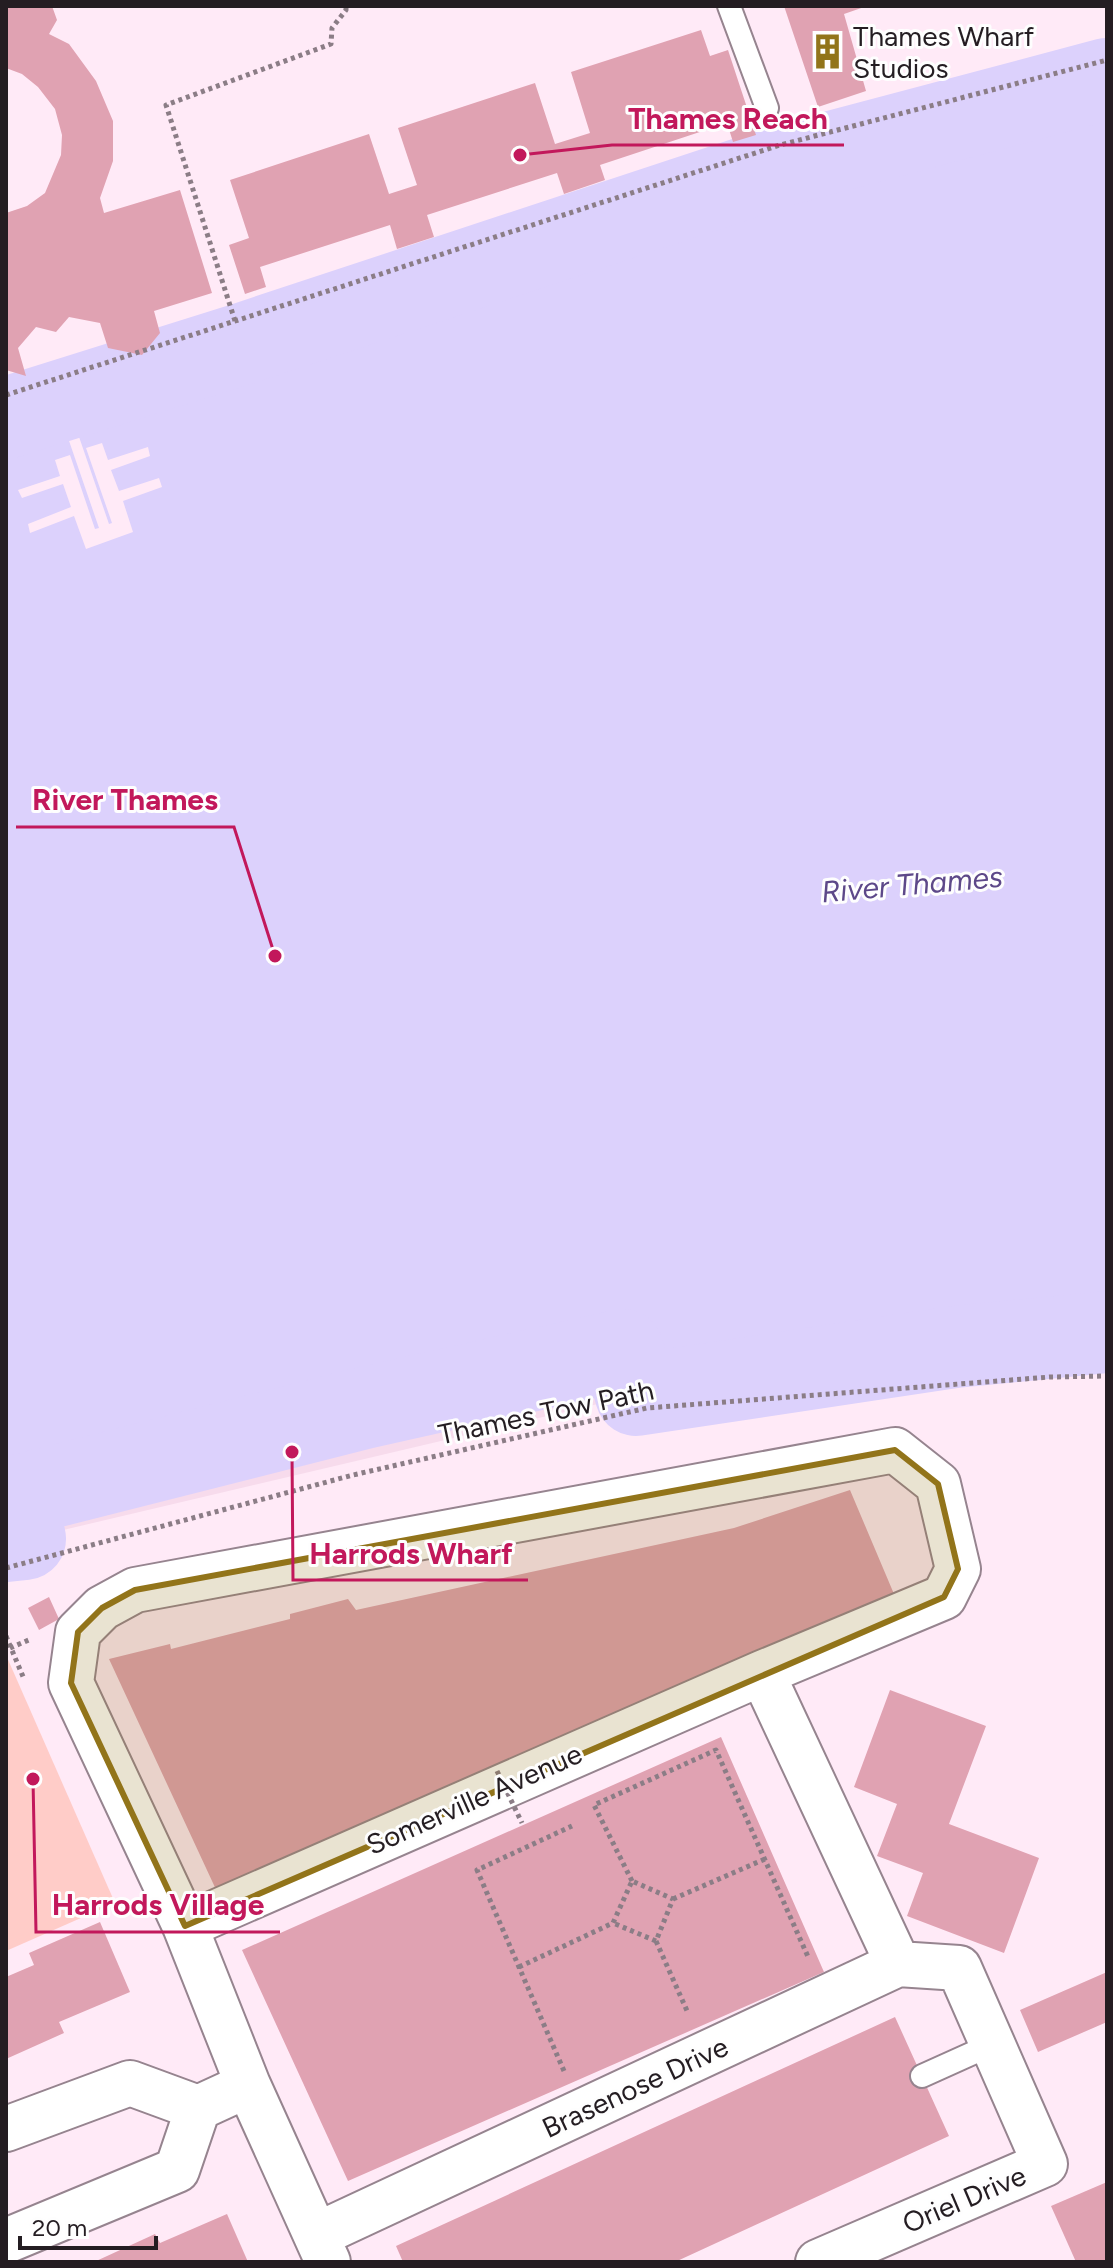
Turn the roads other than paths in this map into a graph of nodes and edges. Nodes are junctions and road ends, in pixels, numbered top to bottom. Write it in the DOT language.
graph roads {
  1 [pos="729,6"];
  2 [pos="767,108"];
  3 [pos="762,1673"];
  4 [pos="185,1926"];
  5 [pos="898,1964"];
  6 [pos="959,1968"];
  7 [pos="993,2044"];
  8 [pos="922,2076"];
  9 [pos="248,2085"];
  10 [pos="198,2108"];
  11 [pos="6,2129"];
  12 [pos="6,2241"];
  13 [pos="322,2249"];
  14 [pos="818,2262"];
  1 -- 2 [label="lane"];
  3 -- 4 [label="street, Somerville Avenue"];
  3 -- 4 [label="street, Somerville Avenue"];
  3 -- 5 [label="street"];
  4 -- 9 [label="street, Somerville Avenue"];
  5 -- 6 [label="street, Brasenose Drive"];
  5 -- 13 [label="street, Brasenose Drive"];
  6 -- 7 [label="street, Oriel Drive"];
  7 -- 8 [label="lane"];
  7 -- 14 [label="street, Oriel Drive"];
  9 -- 10 [label="street"];
  9 -- 13 [label="street, Somerville Avenue"];
  10 -- 11 [label="street"];
  10 -- 12 [label="street"];
}
